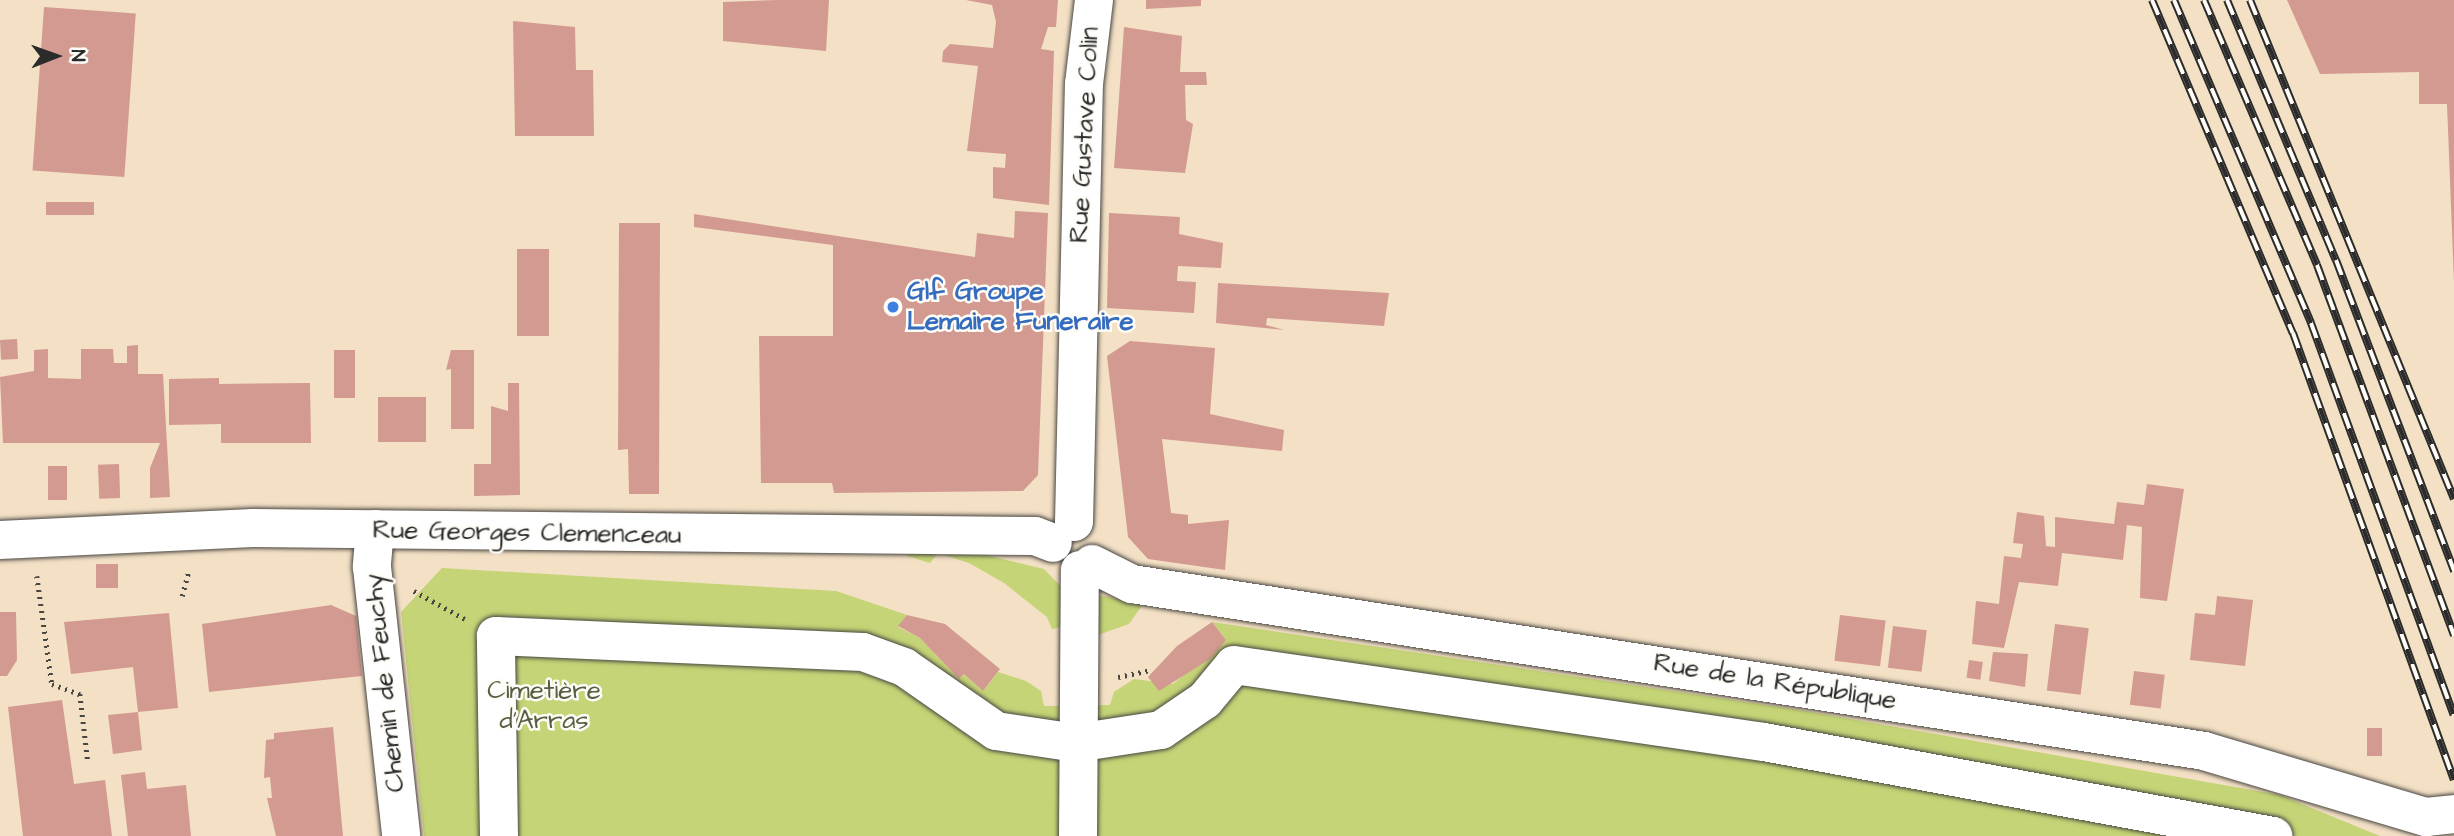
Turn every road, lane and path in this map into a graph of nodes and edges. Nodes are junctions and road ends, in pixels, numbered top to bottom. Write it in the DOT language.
graph roads {
  1 [pos="1094,0"];
  2 [pos="375,529"];
  3 [pos="1064,533"];
  4 [pos="0,540"];
  5 [pos="190,565"];
  6 [pos="36,566"];
  7 [pos="372,567"];
  8 [pos="1086,567"];
  9 [pos="182,596"];
  10 [pos="496,636"];
  11 [pos="1076,743"];
  12 [pos="88,762"];
  13 [pos="2454,814"];
  14 [pos="401,836"];
  15 [pos="499,836"];
  16 [pos="1078,836"];
  17 [pos="2273,836"];
  1 -- 3 [label="street, Rue Gustave Colin"];
  2 -- 3 [label="street, Rue Georges Clemenceau"];
  2 -- 4 [label="street, Rue Georges Clemenceau"];
  2 -- 7 [label="street, Chemin de Feuchy"];
  3 -- 8 [label="street, Rue de la République"];
  5 -- 9 [label="path"];
  6 -- 12 [label="path"];
  7 -- 10 [label="path"];
  7 -- 14 [label="street, Chemin de Feuchy"];
  8 -- 11 [label="street"];
  8 -- 13 [label="street, Rue de la République"];
  10 -- 11 [label="street"];
  10 -- 15 [label="street"];
  11 -- 16 [label="street"];
  11 -- 17 [label="street"];
}
